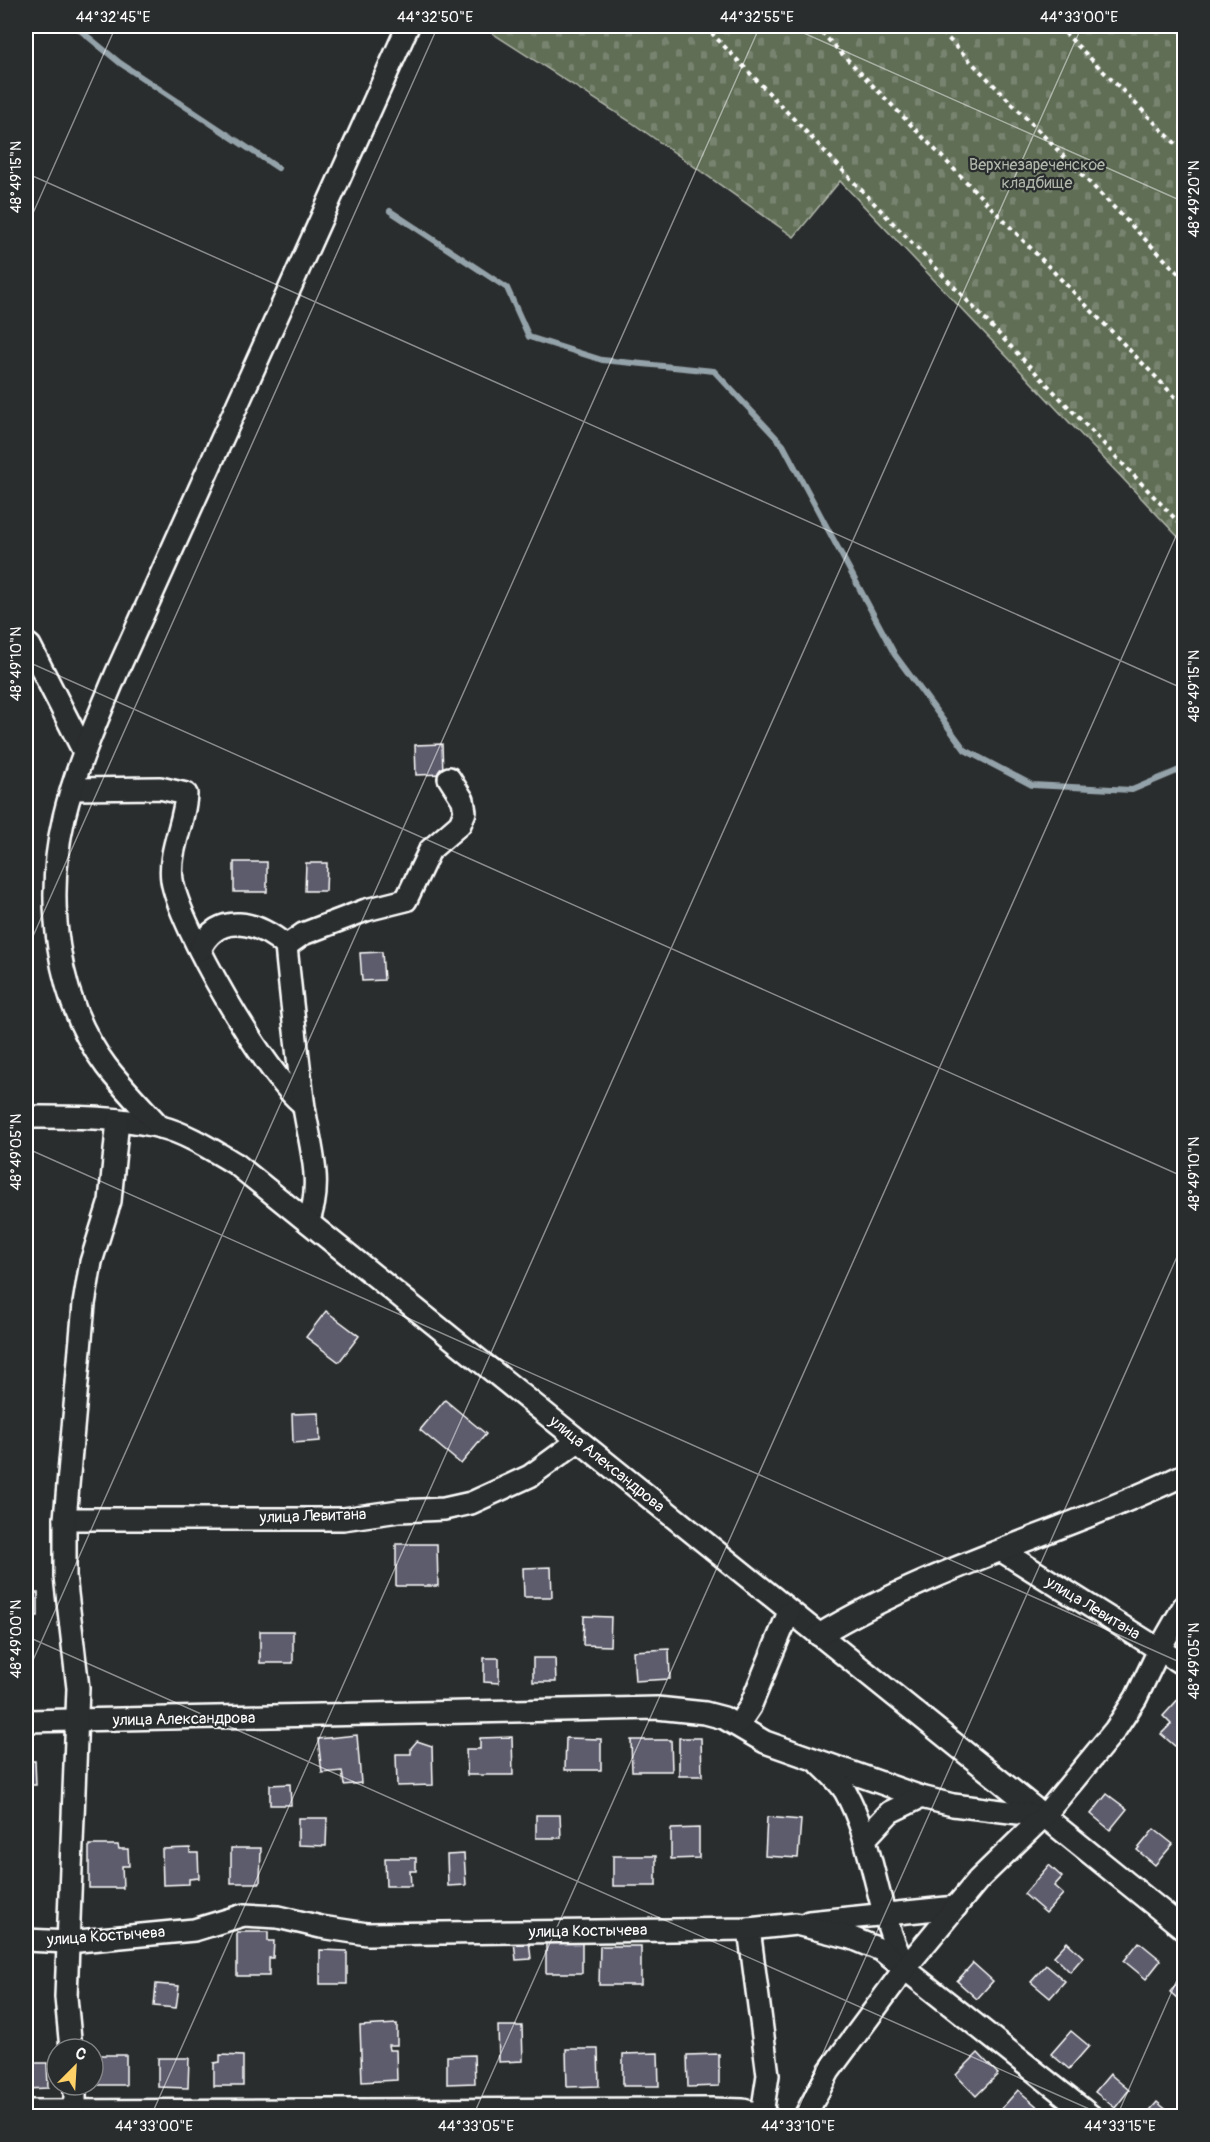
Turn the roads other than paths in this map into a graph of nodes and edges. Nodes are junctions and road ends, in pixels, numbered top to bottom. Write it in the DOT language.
graph roads {
  1 [pos="408,26"];
  2 [pos="26,643"];
  3 [pos="84,752"];
  4 [pos="449,778"];
  5 [pos="72,789"];
  6 [pos="285,946"];
  7 [pos="200,950"];
  8 [pos="303,1104"];
  9 [pos="26,1117"];
  10 [pos="118,1120"];
  11 [pos="160,1127"];
  12 [pos="308,1222"];
  13 [pos="578,1441"];
  14 [pos="1185,1475"];
  15 [pos="65,1519"];
  16 [pos="1002,1551"];
  17 [pos="1185,1606"];
  18 [pos="789,1612"];
  19 [pos="819,1635"];
  20 [pos="1160,1648"];
  21 [pos="1185,1665"];
  22 [pos="26,1721"];
  23 [pos="76,1721"];
  24 [pos="738,1725"];
  25 [pos="818,1762"];
  26 [pos="921,1797"];
  27 [pos="1044,1816"];
  28 [pos="865,1839"];
  29 [pos="956,1907"];
  30 [pos="883,1914"];
  31 [pos="796,1924"];
  32 [pos="749,1929"];
  33 [pos="1185,1929"];
  34 [pos="26,1940"];
  35 [pos="68,1942"];
  36 [pos="906,1967"];
  37 [pos="70,2037"];
  38 [pos="73,2097"];
  39 [pos="26,2110"];
  40 [pos="71,2113"];
  41 [pos="765,2115"];
  42 [pos="805,2116"];
  43 [pos="1091,2116"];
  1 -- 3 [label="street"];
  2 -- 3 [label="street"];
  3 -- 5 [label="street"];
  4 -- 6 [label="street"];
  5 -- 7 [label="street"];
  5 -- 11 [label="street"];
  6 -- 7 [label="street"];
  6 -- 8 [label="street"];
  7 -- 8 [label="street"];
  8 -- 12 [label="street"];
  9 -- 10 [label="street"];
  10 -- 11 [label="street"];
  10 -- 15 [label="street"];
  11 -- 12 [label="street, улица Александрова"];
  12 -- 13 [label="street, улица Александрова"];
  13 -- 15 [label="street, улица Левитана"];
  13 -- 18 [label="street, улица Александрова"];
  14 -- 16 [label="street"];
  15 -- 23 [label="street"];
  16 -- 19 [label="street"];
  16 -- 20 [label="street, улица Левитана"];
  17 -- 20 [label="street"];
  18 -- 19 [label="street, улица Александрова"];
  18 -- 24 [label="street"];
  19 -- 27 [label="street, улица Александрова"];
  20 -- 21 [label="street, улица Левитана"];
  20 -- 27 [label="street"];
  22 -- 23 [label="street, улица Александрова"];
  23 -- 24 [label="street, улица Александрова"];
  23 -- 35 [label="street"];
  24 -- 25 [label="street, улица Александрова"];
  25 -- 26 [label="street, улица Александрова"];
  25 -- 28 [label="street"];
  26 -- 27 [label="street, улица Александрова"];
  26 -- 28 [label="street"];
  27 -- 29 [label="street"];
  27 -- 33 [label="street, улица Александрова"];
  28 -- 30 [label="street"];
  29 -- 30 [label="street"];
  29 -- 36 [label="street"];
  30 -- 31 [label="street"];
  30 -- 36 [label="street"];
  31 -- 32 [label="street, улица Костычева"];
  31 -- 36 [label="street, улица Костычева"];
  32 -- 35 [label="street, улица Костычева"];
  32 -- 41 [label="street"];
  34 -- 35 [label="street, улица Костычева"];
  35 -- 37 [label="street"];
  36 -- 42 [label="street"];
  36 -- 43 [label="street, улица Костычева"];
  38 -- 40 [label="street"];
  39 -- 40 [label="street"];
  40 -- 41 [label="street"];
}
